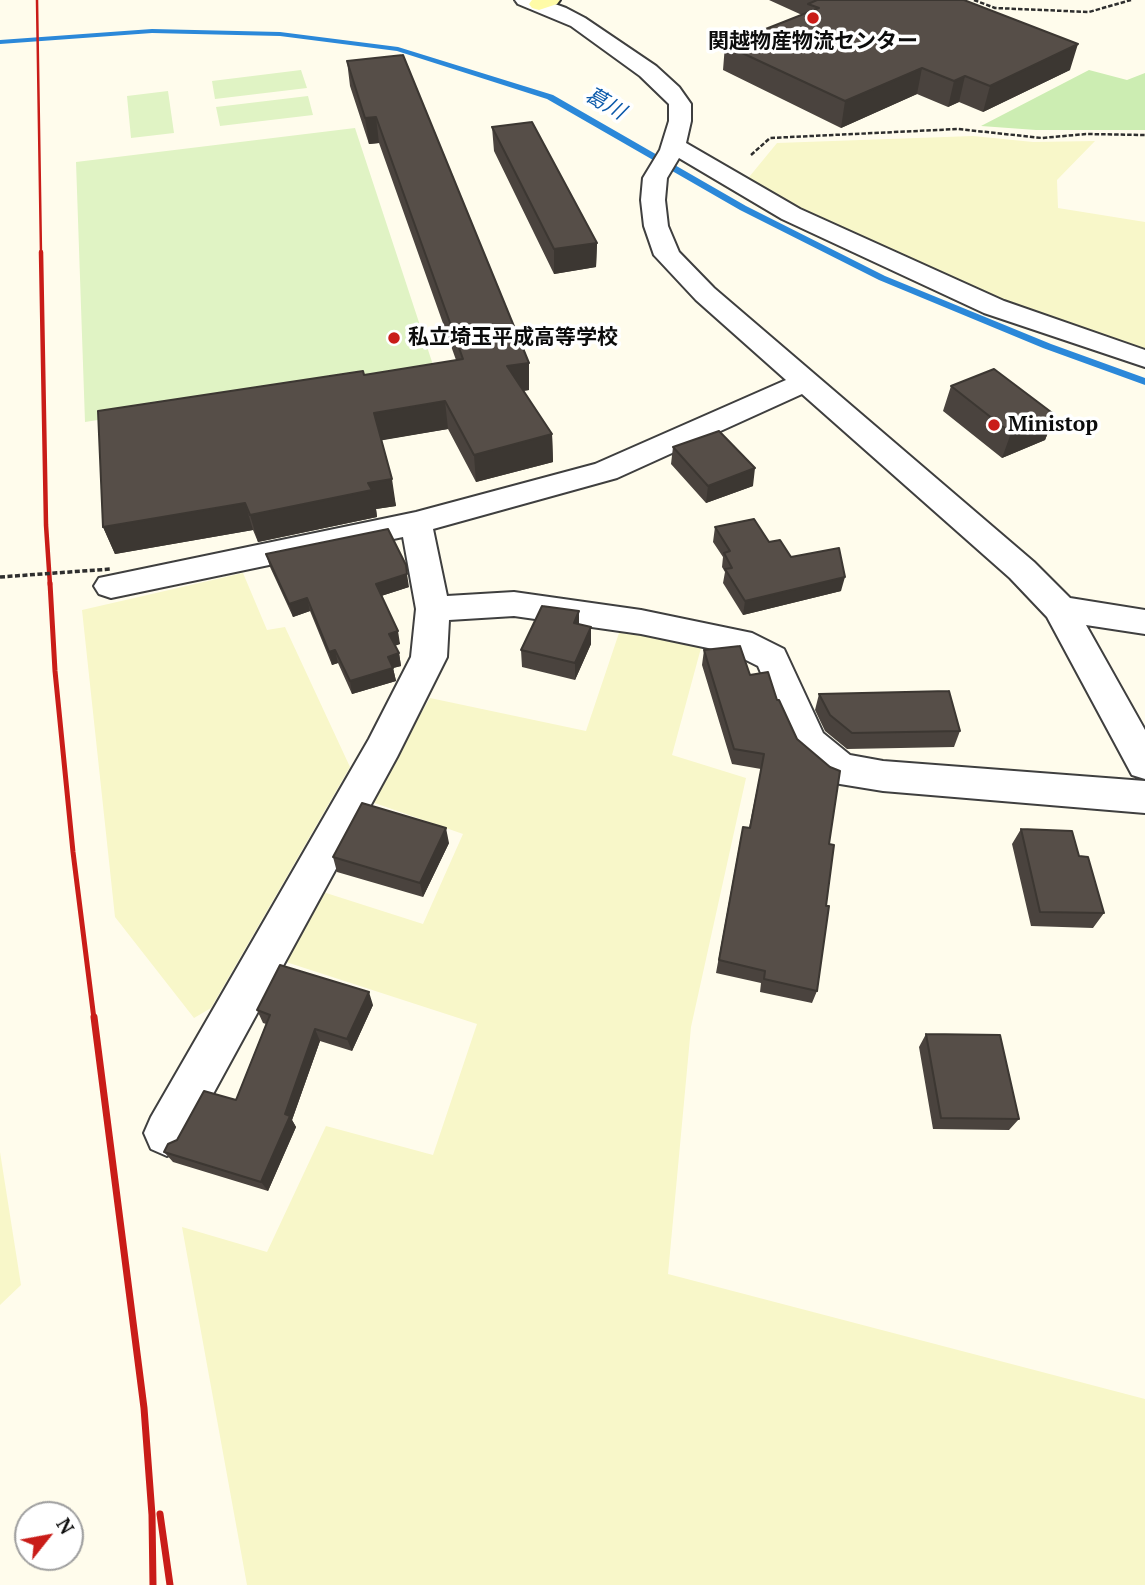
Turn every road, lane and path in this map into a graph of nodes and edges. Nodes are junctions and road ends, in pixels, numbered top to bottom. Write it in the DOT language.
graph roads {
  1 [pos="974,0"];
  2 [pos="1131,0"];
  3 [pos="538,1"];
  4 [pos="1145,135"];
  5 [pos="674,154"];
  6 [pos="1145,359"];
  7 [pos="808,381"];
  8 [pos="416,523"];
  9 [pos="0,577"];
  10 [pos="111,578"];
  11 [pos="1060,608"];
  12 [pos="433,609"];
  13 [pos="1145,622"];
  14 [pos="1145,764"];
  15 [pos="1145,797"];
  16 [pos="167,1133"];
  1 -- 2 [label="path"];
  3 -- 5 [label="street"];
  4 -- 5 [label="path"];
  5 -- 6 [label="street"];
  5 -- 7 [label="street"];
  7 -- 8 [label="street"];
  7 -- 11 [label="street"];
  8 -- 10 [label="street"];
  8 -- 12 [label="street"];
  9 -- 10 [label="path, bridge"];
  11 -- 13 [label="street"];
  11 -- 14 [label="street"];
  12 -- 15 [label="street"];
  12 -- 16 [label="street"];
}
